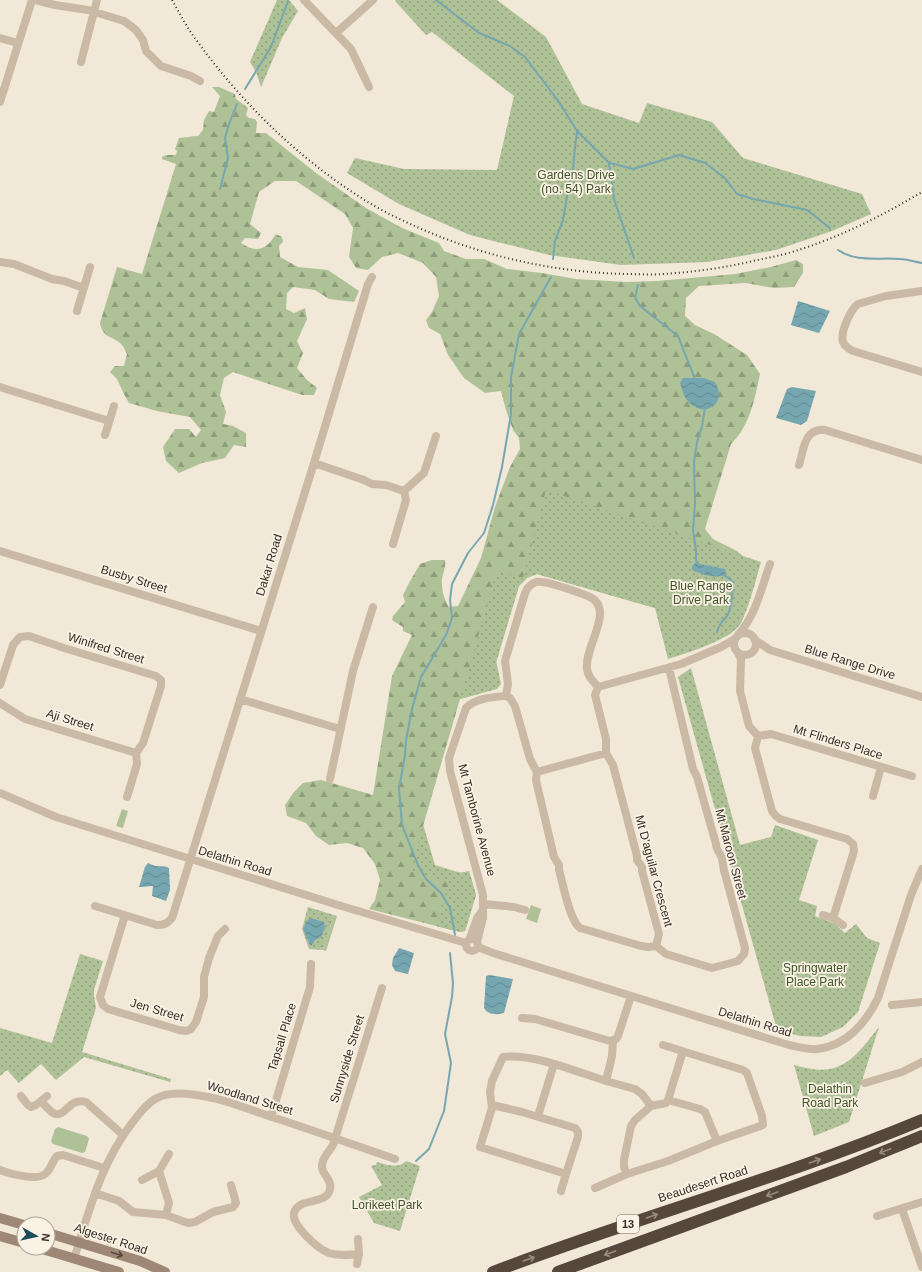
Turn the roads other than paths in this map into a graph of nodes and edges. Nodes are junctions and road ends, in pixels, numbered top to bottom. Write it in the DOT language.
graph roads {
  1 [pos="32,0"];
  2 [pos="35,0"];
  3 [pos="98,0"];
  4 [pos="304,0"];
  5 [pos="373,0"];
  6 [pos="94,12"];
  7 [pos="336,33"];
  8 [pos="0,38"];
  9 [pos="18,44"];
  10 [pos="81,62"];
  11 [pos="200,81"];
  12 [pos="369,87"];
  13 [pos="0,102"];
  14 [pos="0,262"];
  15 [pos="90,267"];
  16 [pos="372,277"];
  17 [pos="84,288"];
  18 [pos="922,292"];
  19 [pos="77,311"];
  20 [pos="922,372"];
  21 [pos="0,387"];
  22 [pos="114,406"];
  23 [pos="109,421"];
  24 [pos="105,435"];
  25 [pos="436,436"];
  26 [pos="922,460"];
  27 [pos="314,464"];
  28 [pos="799,465"];
  29 [pos="404,492"];
  30 [pos="393,544"];
  31 [pos="0,551"];
  32 [pos="770,564"];
  33 [pos="374,607"];
  34 [pos="754,612"];
  35 [pos="261,631"];
  36 [pos="736,637"];
  37 [pos="754,639"];
  38 [pos="721,647"];
  39 [pos="770,650"];
  40 [pos="736,651"];
  41 [pos="750,653"];
  42 [pos="669,668"];
  43 [pos="741,672"];
  44 [pos="0,685"];
  45 [pos="602,686"];
  46 [pos="506,696"];
  47 [pos="922,696"];
  48 [pos="240,698"];
  49 [pos="0,703"];
  50 [pos="340,729"];
  51 [pos="758,736"];
  52 [pos="136,753"];
  53 [pos="606,753"];
  54 [pos="881,767"];
  55 [pos="537,772"];
  56 [pos="912,776"];
  57 [pos="330,779"];
  58 [pos="0,792"];
  59 [pos="873,796"];
  60 [pos="127,797"];
  61 [pos="190,860"];
  62 [pos="922,869"];
  63 [pos="96,906"];
  64 [pos="483,908"];
  65 [pos="525,910"];
  66 [pos="125,915"];
  67 [pos="822,915"];
  68 [pos="833,918"];
  69 [pos="843,925"];
  70 [pos="225,929"];
  71 [pos="473,942"];
  72 [pos="656,946"];
  73 [pos="311,964"];
  74 [pos="382,988"];
  75 [pos="631,996"];
  76 [pos="922,1002"];
  77 [pos="892,1005"];
  78 [pos="522,1018"];
  79 [pos="613,1040"];
  80 [pos="663,1045"];
  81 [pos="683,1051"];
  82 [pos="922,1062"];
  83 [pos="554,1064"];
  84 [pos="606,1080"];
  85 [pos="865,1083"];
  86 [pos="21,1096"];
  87 [pos="48,1096"];
  88 [pos="668,1100"];
  89 [pos="41,1101"];
  90 [pos="492,1105"];
  91 [pos="651,1106"];
  92 [pos="538,1116"];
  93 [pos="270,1117"];
  94 [pos="922,1120"];
  95 [pos="122,1135"];
  96 [pos="922,1136"];
  97 [pos="336,1138"];
  98 [pos="717,1141"];
  99 [pos="169,1154"];
  100 [pos="395,1159"];
  101 [pos="104,1168"];
  102 [pos="0,1170"];
  103 [pos="159,1171"];
  104 [pos="566,1174"];
  105 [pos="628,1174"];
  106 [pos="142,1180"];
  107 [pos="231,1185"];
  108 [pos="595,1188"];
  109 [pos="561,1190"];
  110 [pos="95,1193"];
  111 [pos="922,1202"];
  112 [pos="902,1208"];
  113 [pos="166,1215"];
  114 [pos="877,1216"];
  115 [pos="0,1218"];
  116 [pos="16,1223"];
  117 [pos="56,1235"];
  118 [pos="0,1236"];
  119 [pos="358,1239"];
  120 [pos="16,1241"];
  121 [pos="79,1242"];
  122 [pos="56,1253"];
  123 [pos="359,1254"];
  124 [pos="74,1259"];
  125 [pos="357,1264"];
  126 [pos="922,1267"];
  127 [pos="118,1272"];
  128 [pos="165,1272"];
  129 [pos="493,1272"];
  130 [pos="558,1272"];
  1 -- 9 [label="street"];
  2 -- 6 [label="street"];
  3 -- 6 [label="street"];
  4 -- 7 [label="street"];
  5 -- 7 [label="street"];
  6 -- 10 [label="street"];
  6 -- 11 [label="street"];
  7 -- 12 [label="street"];
  8 -- 9 [label="street"];
  9 -- 13 [label="street"];
  14 -- 17 [label="street"];
  15 -- 17 [label="street"];
  16 -- 27 [label="street, Dakar Road"];
  17 -- 19 [label="street"];
  18 -- 20 [label="street"];
  21 -- 23 [label="street"];
  22 -- 23 [label="street"];
  23 -- 24 [label="street"];
  25 -- 29 [label="street"];
  26 -- 28 [label="street"];
  27 -- 29 [label="street"];
  27 -- 35 [label="street, Dakar Road"];
  29 -- 30 [label="street"];
  31 -- 35 [label="street, Busby Street"];
  32 -- 34 [label="street"];
  33 -- 50 [label="street"];
  34 -- 36 [label="street"];
  34 -- 37 [label="street"];
  35 -- 48 [label="street, Dakar Road"];
  36 -- 37 [label="street"];
  36 -- 38 [label="street"];
  36 -- 40 [label="street"];
  37 -- 39 [label="street"];
  37 -- 41 [label="street"];
  38 -- 40 [label="street"];
  38 -- 42 [label="street"];
  39 -- 41 [label="street"];
  39 -- 47 [label="street, Blue Range Drive"];
  40 -- 41 [label="street"];
  40 -- 43 [label="street"];
  41 -- 43 [label="street"];
  42 -- 45 [label="street"];
  42 -- 72 [label="street, Mt Maroon Street"];
  43 -- 51 [label="street"];
  44 -- 52 [label="street, Winifred Street"];
  45 -- 46 [label="street"];
  45 -- 53 [label="street"];
  46 -- 55 [label="street"];
  46 -- 64 [label="street, Mt Tamborine Avenue"];
  48 -- 50 [label="street"];
  48 -- 61 [label="street, Dakar Road"];
  49 -- 52 [label="street, Aji Street"];
  50 -- 57 [label="street"];
  51 -- 54 [label="street, Mt Flinders Place"];
  51 -- 68 [label="street"];
  52 -- 60 [label="street"];
  53 -- 55 [label="street"];
  53 -- 72 [label="street, Mt D'aguilar Crescent"];
  54 -- 56 [label="street, Mt Flinders Place"];
  54 -- 59 [label="street"];
  55 -- 72 [label="street"];
  58 -- 61 [label="street, Delathin Road"];
  61 -- 66 [label="street, Dakar Road"];
  61 -- 71 [label="street, Delathin Road"];
  62 -- 75 [label="street, Delathin Road"];
  63 -- 66 [label="street"];
  64 -- 65 [label="street"];
  64 -- 71 [label="street, Mt Tamborine Avenue"];
  66 -- 70 [label="street, Jen Street"];
  67 -- 68 [label="street"];
  68 -- 69 [label="street"];
  71 -- 75 [label="street, Delathin Road"];
  73 -- 93 [label="street, Tapsall Place"];
  74 -- 97 [label="street, Sunnyside Street"];
  75 -- 79 [label="street"];
  76 -- 77 [label="street"];
  78 -- 79 [label="street"];
  79 -- 84 [label="street"];
  80 -- 81 [label="street"];
  81 -- 88 [label="street"];
  81 -- 98 [label="street"];
  82 -- 85 [label="street"];
  83 -- 84 [label="street"];
  83 -- 90 [label="street"];
  83 -- 92 [label="street"];
  84 -- 91 [label="street"];
  86 -- 89 [label="street"];
  87 -- 89 [label="street"];
  88 -- 91 [label="street"];
  88 -- 98 [label="street"];
  89 -- 95 [label="street"];
  90 -- 92 [label="street"];
  90 -- 104 [label="street"];
  91 -- 105 [label="street"];
  92 -- 104 [label="street"];
  93 -- 95 [label="street, Woodland Street"];
  93 -- 97 [label="street, Woodland Street"];
  129 -- 94 [label="highway, Beaudesert Road / 13, one-way"];
  95 -- 101 [label="street, Woodland Street"];
  96 -- 130 [label="highway, 13, one-way"];
  97 -- 100 [label="street, Woodland Street"];
  97 -- 123 [label="street, Sunnyside Street"];
  98 -- 105 [label="street"];
  99 -- 103 [label="street"];
  101 -- 102 [label="street"];
  101 -- 110 [label="street, Woodland Street"];
  103 -- 106 [label="street"];
  103 -- 113 [label="street"];
  104 -- 109 [label="street"];
  105 -- 108 [label="street"];
  107 -- 113 [label="street"];
  110 -- 113 [label="street"];
  110 -- 121 [label="street, Woodland Street"];
  111 -- 112 [label="street"];
  112 -- 114 [label="street"];
  112 -- 126 [label="street"];
  115 -- 116 [label="main road"];
  117 -- 121 [label="main road, Algester Road"];
  118 -- 120 [label="main road"];
  119 -- 123 [label="street"];
  121 -- 124 [label="street, Woodland Street"];
  121 -- 128 [label="main road, Algester Road, one-way"];
  122 -- 124 [label="main road"];
  123 -- 125 [label="street"];
  124 -- 127 [label="main road"];
}
